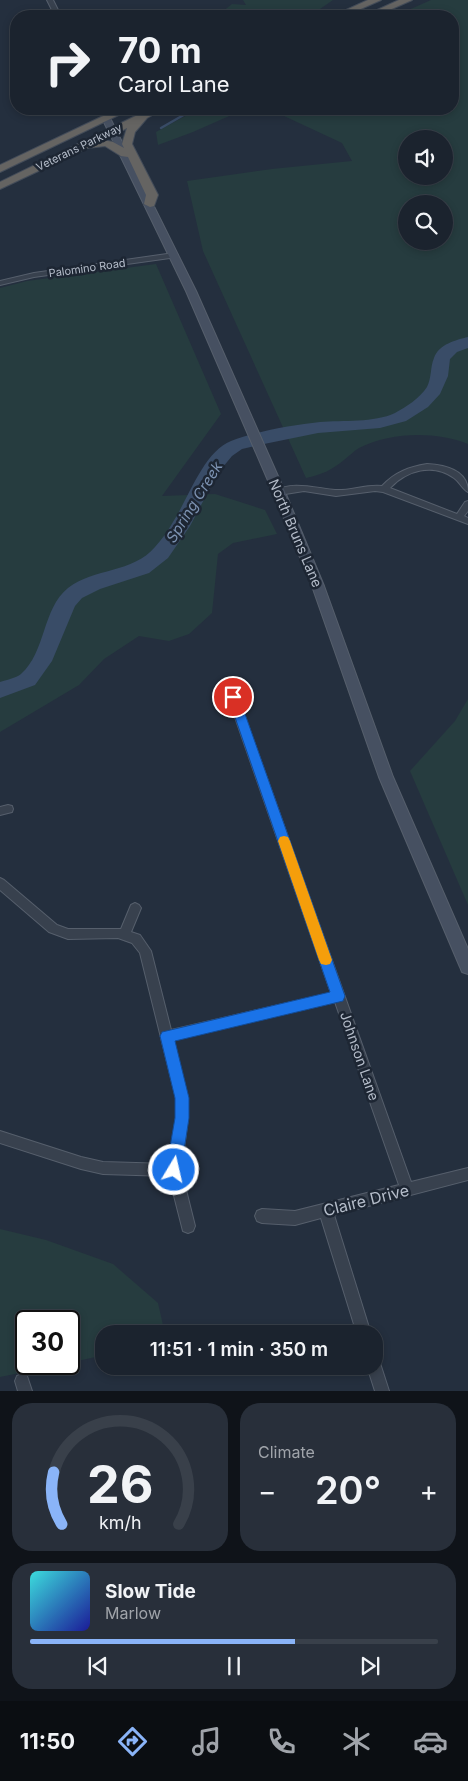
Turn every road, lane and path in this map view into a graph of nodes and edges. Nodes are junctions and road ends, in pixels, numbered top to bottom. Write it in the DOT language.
graph roads {
  1 [pos="376,0"];
  2 [pos="407,0"];
  3 [pos="352,10"];
  4 [pos="383,10"];
  5 [pos="91,115"];
  6 [pos="101,115"];
  7 [pos="104,115"];
  8 [pos="105,115"];
  9 [pos="137,115"];
  10 [pos="141,115"];
  11 [pos="113,130"];
  12 [pos="77,132"];
  13 [pos="125,154"];
  14 [pos="0,170"];
  15 [pos="0,182"];
  16 [pos="0,186"];
  17 [pos="150,204"];
  18 [pos="174,255"];
  19 [pos="0,282"];
  20 [pos="384,489"];
  21 [pos="468,489"];
  22 [pos="279,492"];
  23 [pos="468,504"];
  24 [pos="464,519"];
  25 [pos="233,697"];
  26 [pos="0,883"];
  27 [pos="135,908"];
  28 [pos="124,935"];
  29 [pos="468,967"];
  30 [pos="339,996"];
  31 [pos="167,1036"];
  32 [pos="0,1137"];
  33 [pos="174,1170"];
  34 [pos="468,1174"];
  35 [pos="407,1190"];
  36 [pos="326,1211"];
  37 [pos="262,1216"];
  38 [pos="188,1226"];
  39 [pos="361,1325"];
  40 [pos="377,1375"];
  41 [pos="382,1391"];
  1 -- 3 [label="highway"];
  2 -- 4 [label="highway"];
  5 -- 12 [label="highway"];
  6 -- 12 [label="highway, Veterans Parkway"];
  7 -- 15 [label="highway"];
  8 -- 11 [label="main road, North Bruns Lane"];
  9 -- 11 [label="highway, Veterans Parkway"];
  10 -- 17 [label="highway"];
  11 -- 13 [label="main road, North Bruns Lane"];
  11 -- 16 [label="highway, Veterans Parkway"];
  12 -- 14 [label="highway, Veterans Parkway"];
  13 -- 16 [label="highway"];
  13 -- 17 [label="main road, North Bruns Lane"];
  17 -- 18 [label="main road, North Bruns Lane"];
  18 -- 19 [label="street, Palomino Road"];
  18 -- 22 [label="main road, North Bruns Lane"];
  20 -- 21 [label="street"];
  20 -- 22 [label="street"];
  20 -- 24 [label="street"];
  22 -- 29 [label="main road, North Bruns Lane"];
  23 -- 24 [label="street"];
  25 -- 30 [label="street, Johnson Lane"];
  26 -- 28 [label="street"];
  27 -- 28 [label="street"];
  28 -- 31 [label="street"];
  30 -- 31 [label="street"];
  30 -- 35 [label="street, Johnson Lane"];
  31 -- 33 [label="street"];
  32 -- 33 [label="street"];
  33 -- 38 [label="street"];
  34 -- 35 [label="street, Claire Drive"];
  35 -- 36 [label="street, Claire Drive"];
  36 -- 37 [label="street, Claire Drive"];
  36 -- 39 [label="street"];
  40 -- 41 [label="street"];
}
